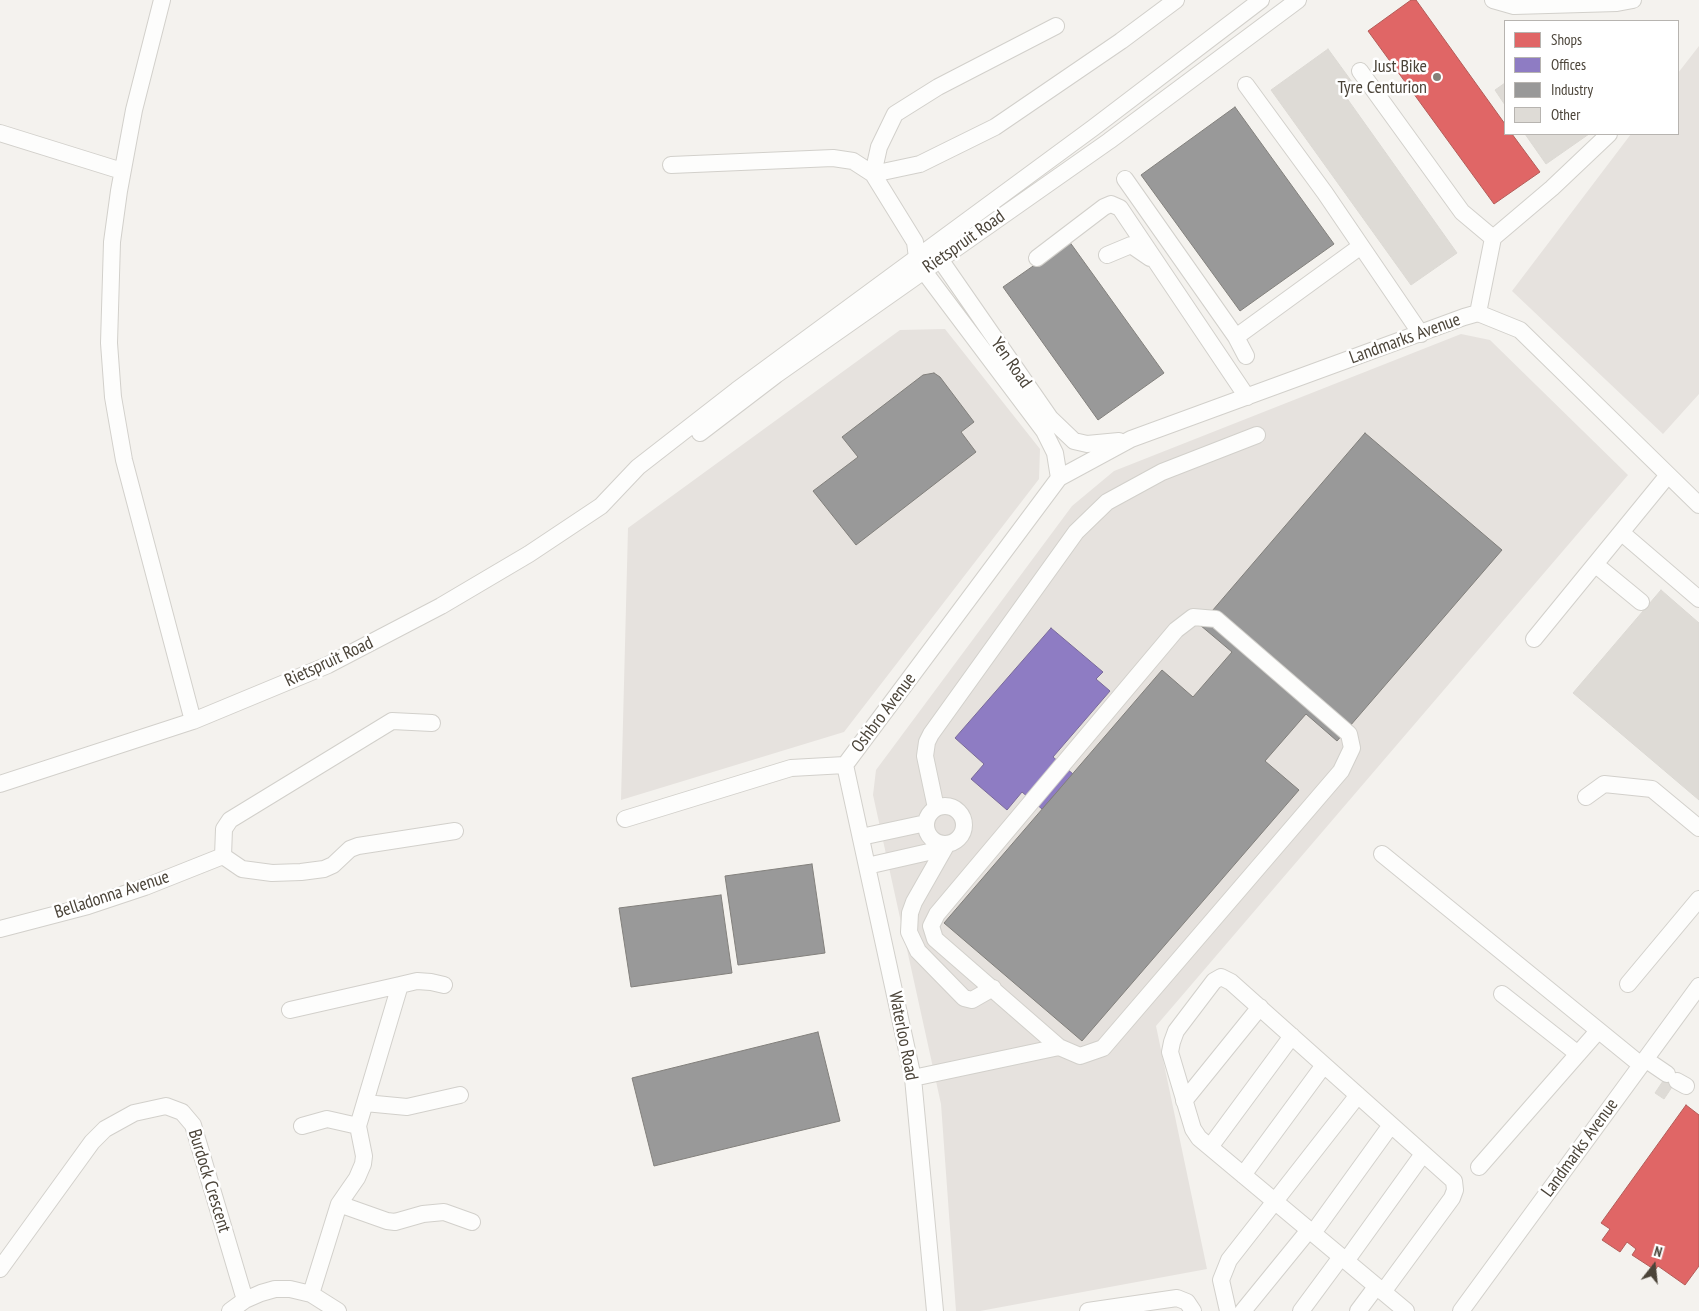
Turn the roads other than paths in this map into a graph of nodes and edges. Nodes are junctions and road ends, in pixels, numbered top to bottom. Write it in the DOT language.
graph roads {
  1 [pos="162,0"];
  2 [pos="1176,0"];
  3 [pos="1261,0"];
  4 [pos="1298,0"];
  5 [pos="1493,0"];
  6 [pos="1633,0"];
  7 [pos="1586,2"];
  8 [pos="1056,26"];
  9 [pos="1360,71"];
  10 [pos="1246,84"];
  11 [pos="0,134"];
  12 [pos="1608,135"];
  13 [pos="671,165"];
  14 [pos="122,171"];
  15 [pos="873,174"];
  16 [pos="1125,179"];
  17 [pos="1493,238"];
  18 [pos="1361,246"];
  19 [pos="936,254"];
  20 [pos="1107,256"];
  21 [pos="919,257"];
  22 [pos="1037,258"];
  23 [pos="1156,262"];
  24 [pos="1478,313"];
  25 [pos="1420,334"];
  26 [pos="1236,337"];
  27 [pos="1246,356"];
  28 [pos="1247,397"];
  29 [pos="1257,435"];
  30 [pos="1132,439"];
  31 [pos="1668,475"];
  32 [pos="1059,478"];
  33 [pos="1696,496"];
  34 [pos="1622,533"];
  35 [pos="1596,564"];
  36 [pos="1699,599"];
  37 [pos="1641,602"];
  38 [pos="1534,639"];
  39 [pos="193,721"];
  40 [pos="432,724"];
  41 [pos="845,765"];
  42 [pos="0,784"];
  43 [pos="1586,797"];
  44 [pos="936,808"];
  45 [pos="624,819"];
  46 [pos="926,823"];
  47 [pos="1699,828"];
  48 [pos="455,831"];
  49 [pos="861,837"];
  50 [pos="945,844"];
  51 [pos="1382,854"];
  52 [pos="223,856"];
  53 [pos="867,866"];
  54 [pos="1699,899"];
  55 [pos="0,929"];
  56 [pos="1628,984"];
  57 [pos="400,985"];
  58 [pos="444,986"];
  59 [pos="1699,986"];
  60 [pos="992,988"];
  61 [pos="1502,994"];
  62 [pos="1260,1007"];
  63 [pos="290,1010"];
  64 [pos="1598,1030"];
  65 [pos="1292,1036"];
  66 [pos="1059,1047"];
  67 [pos="1578,1054"];
  68 [pos="1643,1062"];
  69 [pos="1324,1065"];
  70 [pos="912,1078"];
  71 [pos="1677,1080"];
  72 [pos="460,1095"];
  73 [pos="1358,1095"];
  74 [pos="1184,1101"];
  75 [pos="365,1103"];
  76 [pos="1391,1125"];
  77 [pos="302,1126"];
  78 [pos="358,1126"];
  79 [pos="1210,1147"];
  80 [pos="1423,1154"];
  81 [pos="1479,1167"];
  82 [pos="1243,1174"];
  83 [pos="1276,1202"];
  84 [pos="339,1204"];
  85 [pos="472,1222"];
  86 [pos="1311,1232"];
  87 [pos="1343,1259"];
  88 [pos="0,1269"];
  89 [pos="1380,1289"];
  90 [pos="311,1294"];
  91 [pos="245,1300"];
  92 [pos="1151,1306"];
  93 [pos="230,1311"];
  94 [pos="338,1311"];
  95 [pos="935,1311"];
  96 [pos="1088,1311"];
  97 [pos="1193,1311"];
  98 [pos="1228,1311"];
  99 [pos="1243,1311"];
  100 [pos="1301,1311"];
  101 [pos="1358,1311"];
  102 [pos="1406,1311"];
  103 [pos="1461,1311"];
  1 -- 14 [label="street"];
  2 -- 15 [label="street"];
  3 -- 19 [label="street, Rietspruit Road"];
  4 -- 19 [label="street, Rietspruit Road"];
  5 -- 7 [label="street"];
  6 -- 7 [label="street"];
  8 -- 15 [label="street"];
  9 -- 17 [label="street"];
  10 -- 18 [label="street"];
  11 -- 14 [label="street"];
  12 -- 17 [label="street"];
  13 -- 15 [label="street, Yen Road"];
  14 -- 39 [label="street"];
  15 -- 21 [label="street, Yen Road"];
  16 -- 26 [label="street"];
  17 -- 24 [label="street"];
  18 -- 25 [label="street"];
  18 -- 26 [label="street"];
  19 -- 21 [label="street, Rietspruit Road"];
  19 -- 21 [label="street"];
  19 -- 30 [label="street, Yen Road"];
  20 -- 23 [label="street"];
  21 -- 32 [label="street, Yen Road"];
  21 -- 39 [label="street, Rietspruit Road"];
  22 -- 23 [label="street"];
  23 -- 28 [label="street"];
  24 -- 25 [label="street, Landmarks Avenue"];
  24 -- 31 [label="street, Landmarks Avenue"];
  25 -- 28 [label="street, Landmarks Avenue"];
  26 -- 27 [label="street"];
  28 -- 30 [label="street, Landmarks Avenue"];
  29 -- 44 [label="street"];
  30 -- 32 [label="street, Landmarks Avenue"];
  31 -- 33 [label="street, Landmarks Avenue"];
  31 -- 34 [label="street"];
  32 -- 41 [label="street, Oshbro Avenue"];
  34 -- 35 [label="street"];
  34 -- 36 [label="street"];
  35 -- 37 [label="street"];
  35 -- 38 [label="street"];
  39 -- 42 [label="street, Rietspruit Road"];
  40 -- 52 [label="street"];
  41 -- 45 [label="street, Oshbro Avenue"];
  41 -- 49 [label="street, Waterloo Road"];
  43 -- 47 [label="street"];
  44 -- 46 [label="street"];
  44 -- 50 [label="street"];
  46 -- 49 [label="street"];
  46 -- 50 [label="street"];
  48 -- 52 [label="street"];
  49 -- 53 [label="street, Waterloo Road"];
  50 -- 53 [label="street"];
  50 -- 60 [label="street"];
  51 -- 64 [label="street"];
  52 -- 55 [label="street, Belladonna Avenue"];
  53 -- 70 [label="street, Waterloo Road"];
  54 -- 56 [label="street"];
  57 -- 58 [label="street"];
  57 -- 63 [label="street"];
  57 -- 75 [label="street"];
  59 -- 68 [label="street, Landmarks Avenue"];
  60 -- 66 [label="street"];
  60 -- 66 [label="street"];
  61 -- 67 [label="street"];
  62 -- 65 [label="street"];
  62 -- 74 [label="street"];
  62 -- 74 [label="street"];
  64 -- 67 [label="street"];
  64 -- 68 [label="street"];
  65 -- 69 [label="street"];
  65 -- 79 [label="street"];
  66 -- 70 [label="street"];
  67 -- 81 [label="street"];
  68 -- 71 [label="street"];
  68 -- 103 [label="street, Landmarks Avenue"];
  69 -- 73 [label="street"];
  69 -- 82 [label="street"];
  70 -- 95 [label="street, Waterloo Road"];
  72 -- 75 [label="street"];
  73 -- 76 [label="street"];
  73 -- 83 [label="street"];
  74 -- 79 [label="street"];
  75 -- 78 [label="street"];
  76 -- 80 [label="street"];
  76 -- 86 [label="street"];
  77 -- 78 [label="street"];
  78 -- 84 [label="street"];
  79 -- 82 [label="street"];
  80 -- 87 [label="street"];
  80 -- 89 [label="street"];
  82 -- 83 [label="street"];
  83 -- 86 [label="street"];
  83 -- 98 [label="street"];
  84 -- 85 [label="street"];
  84 -- 90 [label="street"];
  86 -- 87 [label="street"];
  86 -- 99 [label="street"];
  87 -- 89 [label="street"];
  87 -- 100 [label="street"];
  88 -- 91 [label="street, Burdock Crescent"];
  89 -- 101 [label="street"];
  89 -- 102 [label="street"];
  90 -- 91 [label="street"];
  90 -- 94 [label="street"];
  91 -- 93 [label="street"];
  92 -- 96 [label="street"];
  92 -- 97 [label="street"];
}
